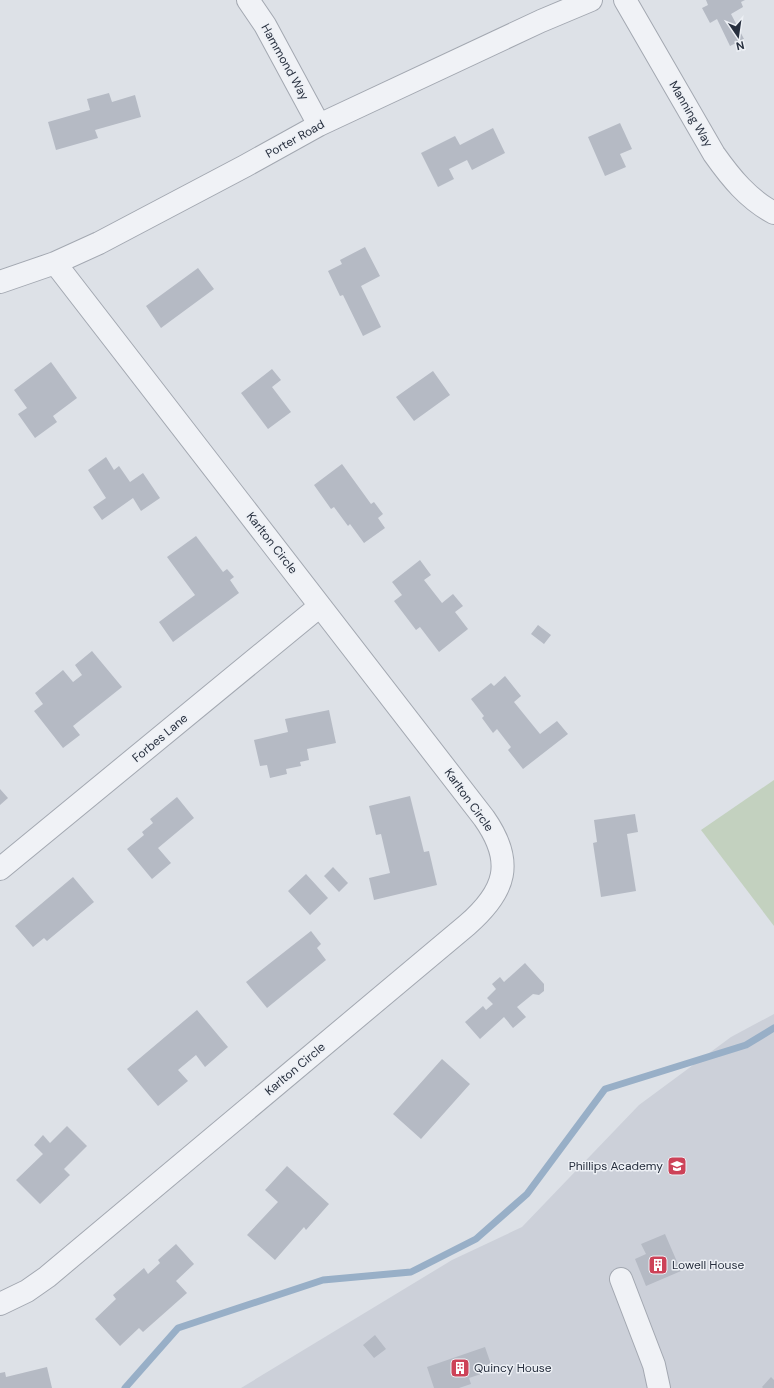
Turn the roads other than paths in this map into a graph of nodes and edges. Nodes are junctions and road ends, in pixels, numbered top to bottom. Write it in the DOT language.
graph roads {
  1 [pos="248,0"];
  2 [pos="592,0"];
  3 [pos="625,0"];
  4 [pos="319,125"];
  5 [pos="774,213"];
  6 [pos="55,263"];
  7 [pos="0,282"];
  8 [pos="320,606"];
  9 [pos="0,869"];
  10 [pos="621,1279"];
  11 [pos="0,1304"];
  12 [pos="659,1388"];
  1 -- 4 [label="street, Hammond Way"];
  2 -- 4 [label="street, Porter Road"];
  3 -- 5 [label="street, Manning Way"];
  4 -- 6 [label="street, Porter Road"];
  6 -- 7 [label="street, Porter Road"];
  6 -- 8 [label="street, Karlton Circle"];
  8 -- 9 [label="street, Forbes Lane"];
  8 -- 11 [label="street, Karlton Circle"];
  10 -- 12 [label="street"];
}
